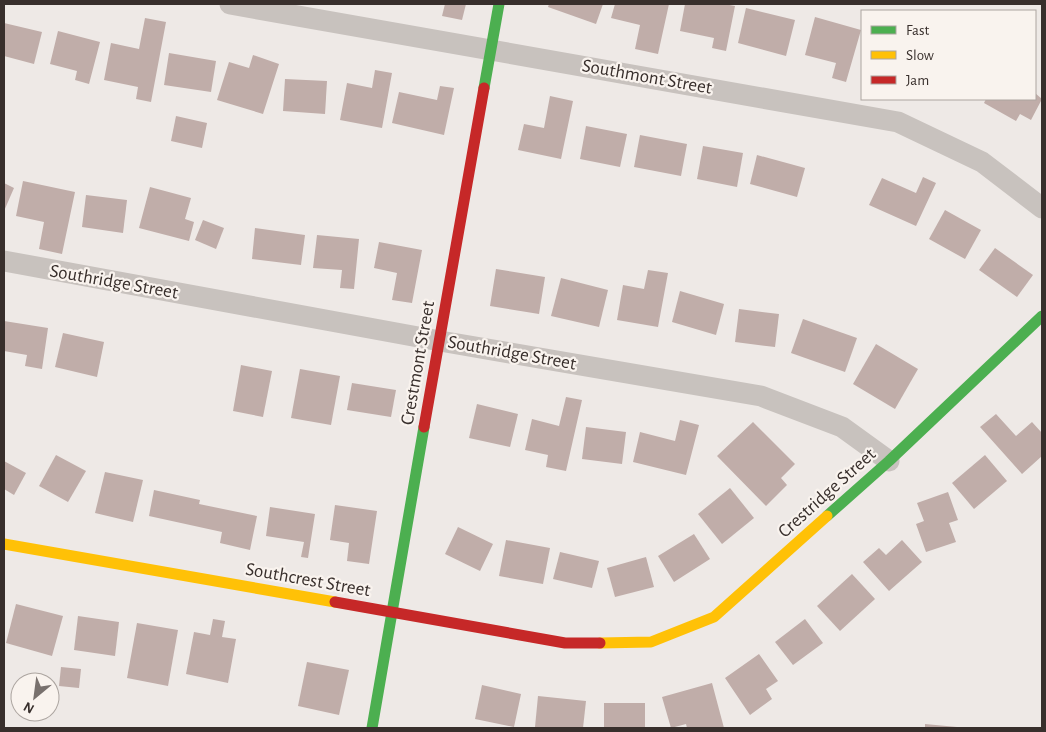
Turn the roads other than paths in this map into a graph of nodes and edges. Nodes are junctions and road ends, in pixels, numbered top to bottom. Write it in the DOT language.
graph roads {
  1 [pos="230,4"];
  2 [pos="499,4"];
  3 [pos="491,50"];
  4 [pos="1042,208"];
  5 [pos="4,261"];
  6 [pos="1042,316"];
  7 [pos="440,341"];
  8 [pos="888,461"];
  9 [pos="4,544"];
  10 [pos="391,612"];
  11 [pos="607,643"];
  12 [pos="372,728"];
  1 -- 3 [label="street, Southmont Street"];
  2 -- 3 [label="street, Crestmont Street"];
  3 -- 4 [label="street, Southmont Street"];
  3 -- 7 [label="street, Crestmont Street"];
  5 -- 7 [label="street, Southridge Street"];
  6 -- 8 [label="street, Crestridge Street"];
  7 -- 8 [label="street, Southridge Street"];
  7 -- 10 [label="street, Crestmont Street"];
  8 -- 11 [label="street, Crestridge Street"];
  9 -- 10 [label="street, Southcrest Street"];
  10 -- 11 [label="street, Southcrest Street"];
  10 -- 12 [label="street, Crestmont Street"];
}
